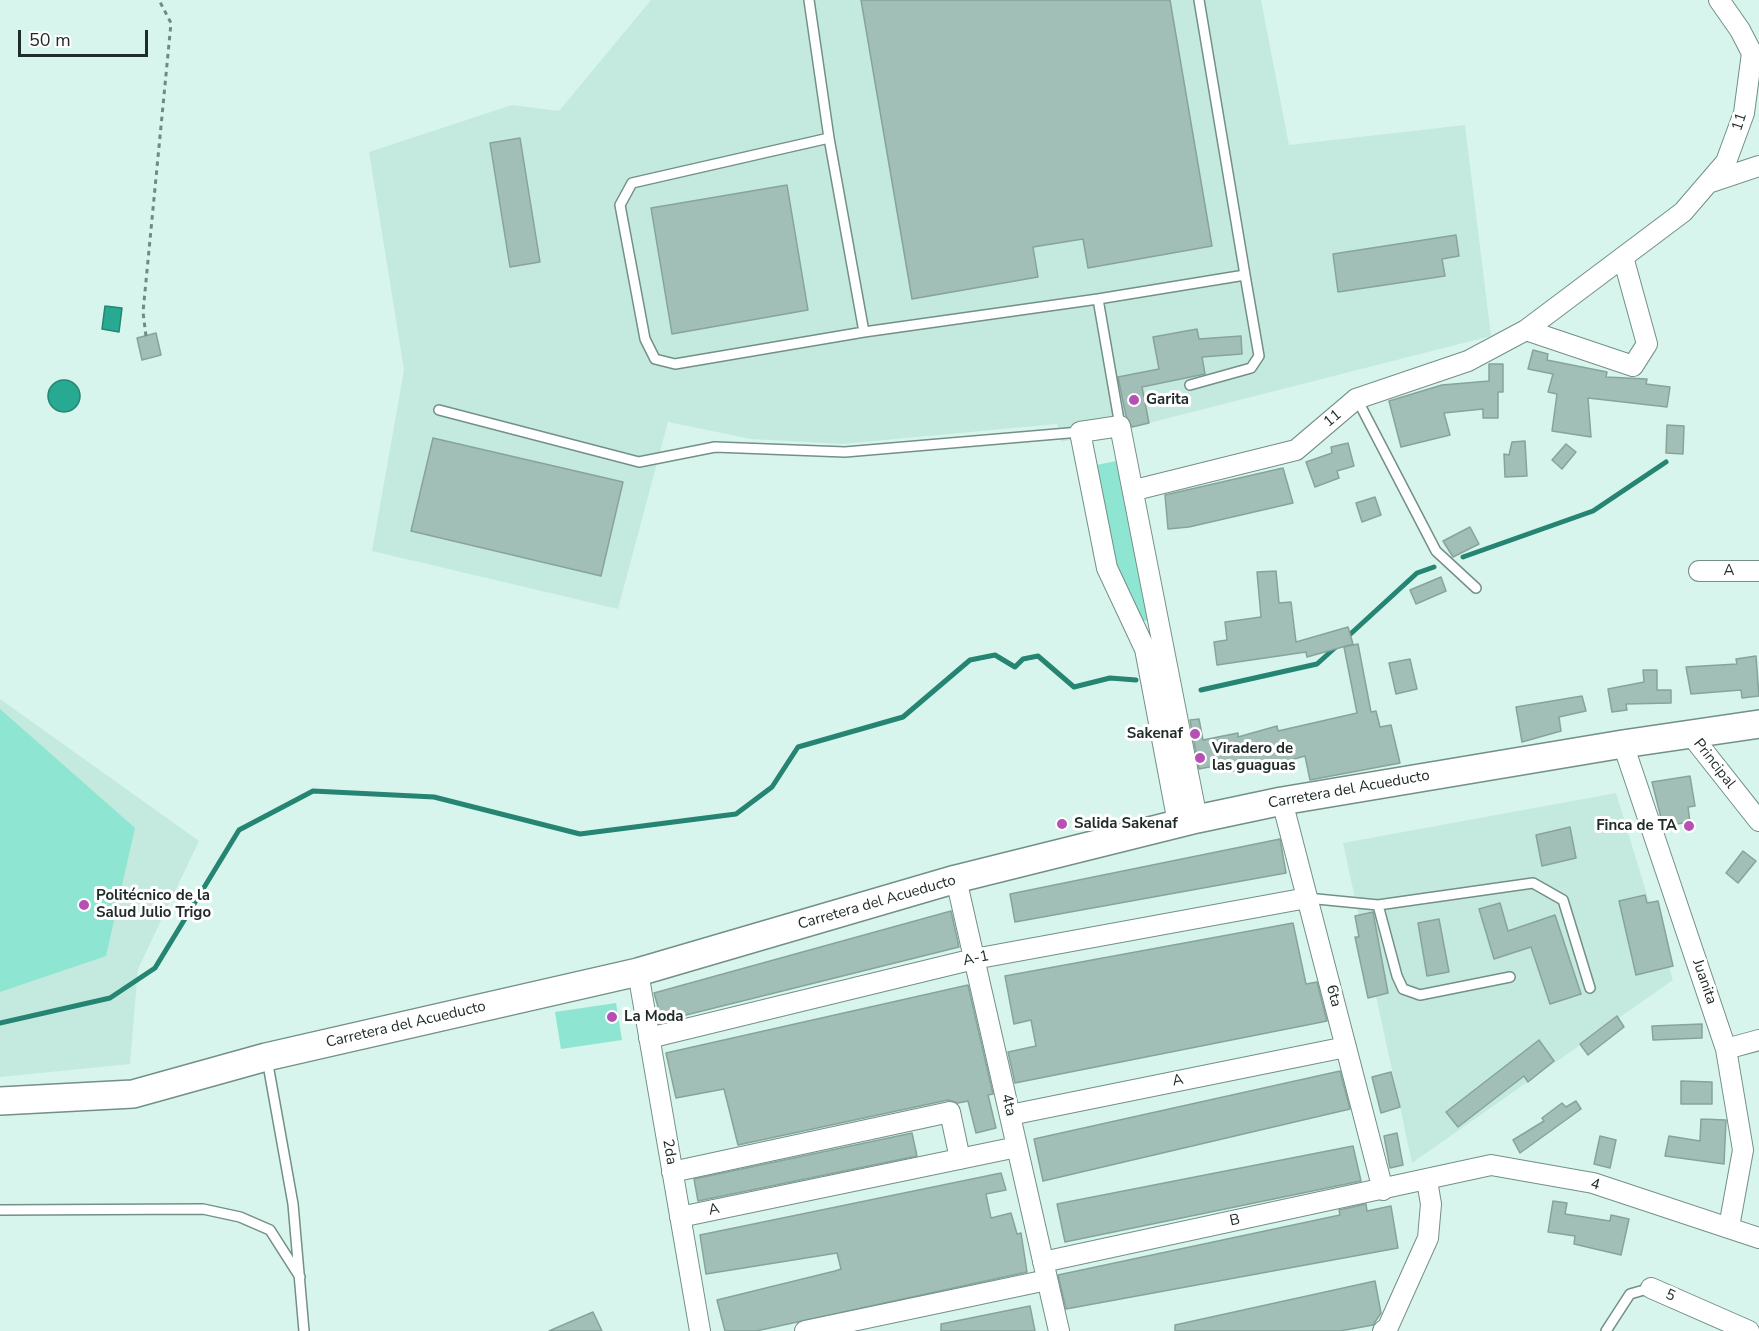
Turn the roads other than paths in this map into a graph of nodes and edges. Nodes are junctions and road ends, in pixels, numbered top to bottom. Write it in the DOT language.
graph roads {
  1 [pos="808,0"];
  2 [pos="1199,0"];
  3 [pos="1719,0"];
  4 [pos="1756,60"];
  5 [pos="829,138"];
  6 [pos="1759,166"];
  7 [pos="1708,183"];
  8 [pos="1623,257"];
  9 [pos="1245,275"];
  10 [pos="1098,299"];
  11 [pos="1526,330"];
  12 [pos="864,332"];
  13 [pos="1190,385"];
  14 [pos="1356,399"];
  15 [pos="439,410"];
  16 [pos="1120,426"];
  17 [pos="1080,432"];
  18 [pos="1134,490"];
  19 [pos="1699,571"];
  20 [pos="1759,571"];
  21 [pos="1476,588"];
  22 [pos="1759,724"];
  23 [pos="1691,735"];
  24 [pos="1623,744"];
  25 [pos="1282,801"];
  26 [pos="1187,821"];
  27 [pos="1759,821"];
  28 [pos="956,879"];
  29 [pos="1307,898"];
  30 [pos="1378,905"];
  31 [pos="974,959"];
  32 [pos="638,972"];
  33 [pos="1510,977"];
  34 [pos="1590,988"];
  35 [pos="649,1038"];
  36 [pos="1759,1040"];
  37 [pos="1346,1047"];
  38 [pos="1726,1049"];
  39 [pos="266,1057"];
  40 [pos="0,1101"];
  41 [pos="1010,1115"];
  42 [pos="1017,1147"];
  43 [pos="960,1159"];
  44 [pos="672,1172"];
  45 [pos="1427,1181"];
  46 [pos="1383,1190"];
  47 [pos="0,1210"];
  48 [pos="680,1217"];
  49 [pos="1729,1227"];
  50 [pos="1759,1238"];
  51 [pos="1045,1271"];
  52 [pos="300,1277"];
  53 [pos="1651,1288"];
  54 [pos="304,1331"];
  55 [pos="700,1331"];
  56 [pos="805,1331"];
  57 [pos="1059,1331"];
  58 [pos="1383,1331"];
  59 [pos="1606,1331"];
  60 [pos="1749,1331"];
  1 -- 5 [label="lane"];
  2 -- 9 [label="lane"];
  3 -- 4 [label="street"];
  4 -- 7 [label="street, 11"];
  5 -- 12 [label="lane"];
  5 -- 12 [label="lane"];
  6 -- 7 [label="street"];
  7 -- 8 [label="street, 11"];
  8 -- 11 [label="street, 11"];
  8 -- 11 [label="street"];
  9 -- 10 [label="lane"];
  9 -- 13 [label="lane"];
  10 -- 12 [label="lane"];
  10 -- 16 [label="lane"];
  11 -- 14 [label="street, 11"];
  14 -- 18 [label="street, 11"];
  14 -- 21 [label="lane"];
  15 -- 17 [label="lane"];
  16 -- 17 [label="street"];
  16 -- 18 [label="street"];
  17 -- 26 [label="street"];
  18 -- 26 [label="street"];
  19 -- 20 [label="street, A"];
  22 -- 23 [label="street, Carretera del Acueducto"];
  23 -- 24 [label="street, Carretera del Acueducto"];
  23 -- 27 [label="street, Principal"];
  24 -- 25 [label="street, Carretera del Acueducto"];
  24 -- 38 [label="street, Juanita"];
  25 -- 26 [label="street, Carretera del Acueducto"];
  25 -- 29 [label="street, 6ta"];
  26 -- 28 [label="street, Carretera del Acueducto"];
  28 -- 31 [label="street, 4ta"];
  28 -- 32 [label="street, Carretera del Acueducto"];
  29 -- 30 [label="lane"];
  29 -- 31 [label="street, A-1"];
  29 -- 37 [label="street, 6ta"];
  30 -- 33 [label="lane"];
  30 -- 34 [label="lane"];
  31 -- 35 [label="street, A-1"];
  31 -- 41 [label="street, 4ta"];
  32 -- 35 [label="street, 2da"];
  32 -- 39 [label="street, Carretera del Acueducto"];
  35 -- 44 [label="street, 2da"];
  36 -- 38 [label="street"];
  37 -- 41 [label="street, A"];
  37 -- 46 [label="street, 6ta"];
  38 -- 49 [label="street, Juanita"];
  39 -- 40 [label="street, Carretera del Acueducto"];
  39 -- 52 [label="lane"];
  41 -- 42 [label="street, 4ta"];
  42 -- 43 [label="street, A"];
  42 -- 51 [label="street, 4ta"];
  43 -- 44 [label="street"];
  43 -- 48 [label="street, A"];
  44 -- 48 [label="street, 2da"];
  45 -- 46 [label="street, B"];
  45 -- 49 [label="street, 4"];
  45 -- 58 [label="street"];
  46 -- 51 [label="street, B"];
  47 -- 52 [label="lane"];
  48 -- 55 [label="street, 2da"];
  49 -- 50 [label="street, 4"];
  51 -- 56 [label="street, B"];
  51 -- 57 [label="street, 4ta"];
  52 -- 54 [label="lane"];
  53 -- 59 [label="lane, 5"];
  53 -- 60 [label="street, 5"];
}
